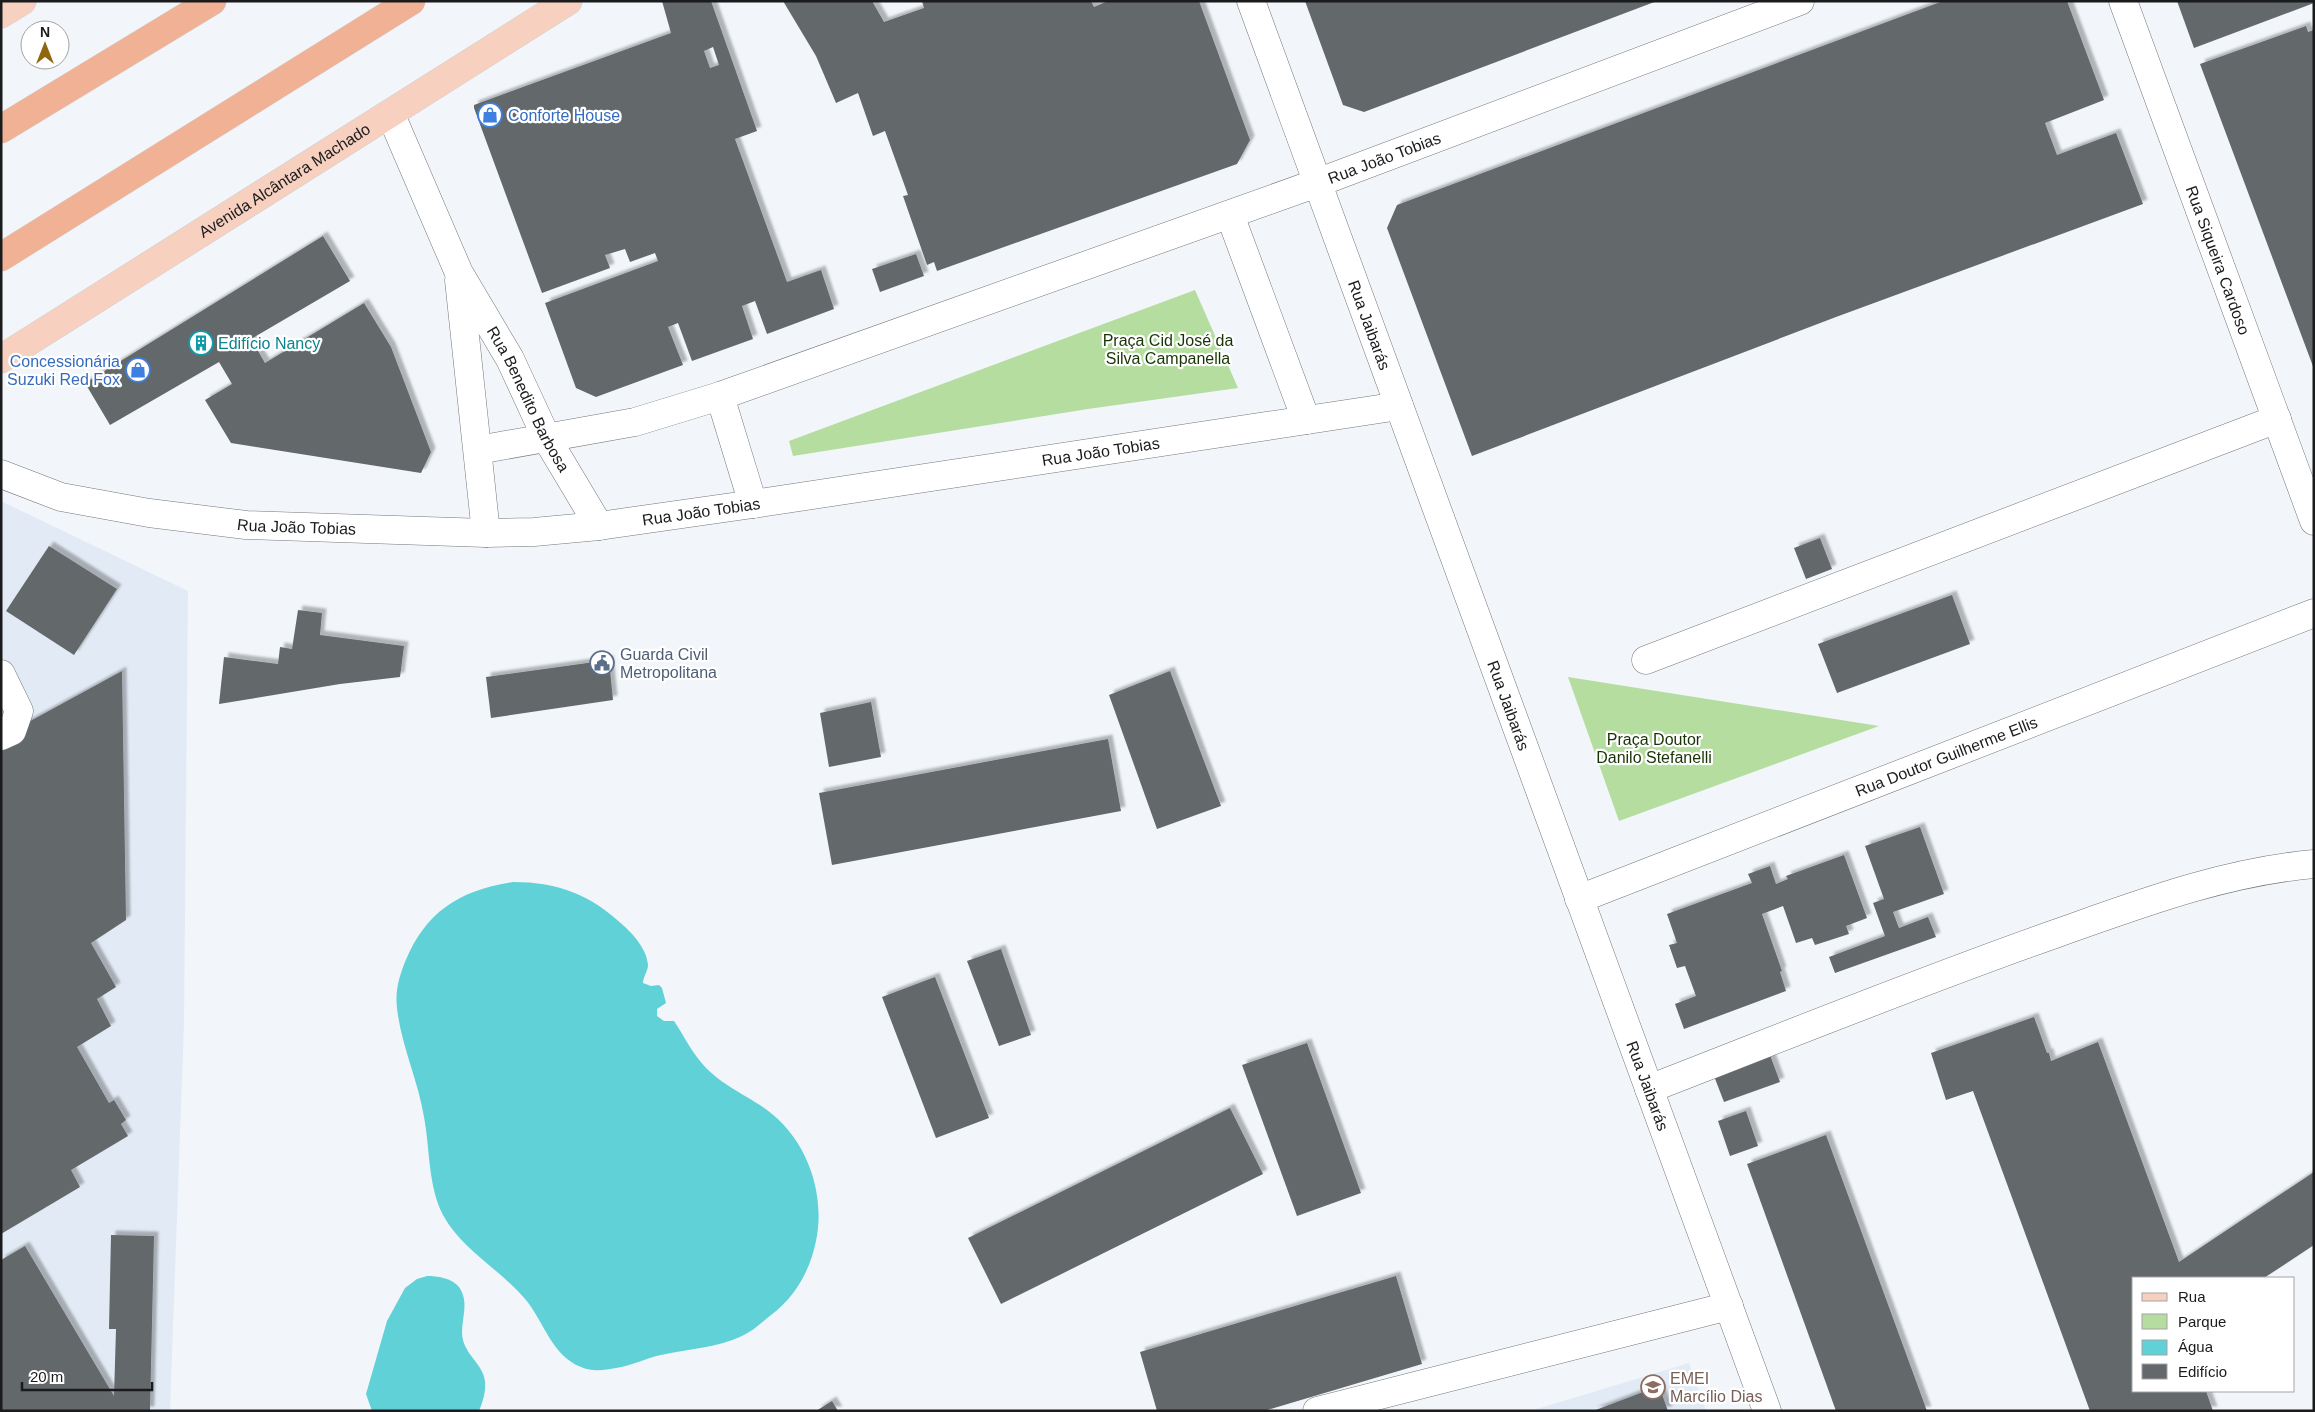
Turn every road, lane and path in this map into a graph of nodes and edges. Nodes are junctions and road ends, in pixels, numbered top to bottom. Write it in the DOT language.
graph roads {
  1 [pos="22,1"];
  2 [pos="212,1"];
  3 [pos="411,1"];
  4 [pos="568,1"];
  5 [pos="1251,1"];
  6 [pos="1800,1"];
  7 [pos="2123,1"];
  8 [pos="1,14"];
  9 [pos="391,115"];
  10 [pos="1,129"];
  11 [pos="1317,183"];
  12 [pos="1230,215"];
  13 [pos="1,257"];
  14 [pos="458,273"];
  15 [pos="1,359"];
  16 [pos="720,396"];
  17 [pos="1399,406"];
  18 [pos="1306,420"];
  19 [pos="2276,420"];
  20 [pos="547,439"];
  21 [pos="478,450"];
  22 [pos="1,474"];
  23 [pos="754,504"];
  24 [pos="2314,521"];
  25 [pos="599,526"];
  26 [pos="486,533"];
  27 [pos="2314,613"];
  28 [pos="1646,660"];
  29 [pos="1,674"];
  30 [pos="1,736"];
  31 [pos="2314,864"];
  32 [pos="1579,898"];
  33 [pos="1649,1089"];
  34 [pos="1728,1306"];
  35 [pos="1317,1411"];
  36 [pos="1766,1411"];
  1 -- 8 [label="main road"];
  2 -- 10 [label="highway"];
  3 -- 13 [label="highway"];
  4 -- 9 [label="main road, Avenida Alcântara Machado"];
  5 -- 11 [label="street, Rua Jaibarás"];
  6 -- 11 [label="street, Rua João Tobias"];
  7 -- 19 [label="street, Rua Siqueira Cardoso"];
  9 -- 14 [label="street, Rua Benedito Barbosa"];
  9 -- 15 [label="main road, Avenida Alcântara Machado"];
  11 -- 12 [label="street, Rua João Tobias"];
  11 -- 17 [label="street, Rua Jaibarás"];
  12 -- 16 [label="street, Rua João Tobias"];
  12 -- 18 [label="street"];
  14 -- 20 [label="street, Rua Benedito Barbosa"];
  14 -- 21 [label="street, Rua Benedito Barbosa"];
  16 -- 20 [label="street, Rua João Tobias"];
  16 -- 23 [label="street"];
  17 -- 18 [label="street, Rua João Tobias"];
  17 -- 32 [label="street, Rua Jaibarás"];
  18 -- 23 [label="street, Rua João Tobias"];
  19 -- 24 [label="street, Rua Siqueira Cardoso"];
  19 -- 28 [label="street"];
  20 -- 21 [label="street, Rua João Tobias"];
  20 -- 25 [label="street, Rua Benedito Barbosa"];
  21 -- 26 [label="street, Rua Benedito Barbosa"];
  22 -- 26 [label="street, Rua João Tobias"];
  23 -- 25 [label="street, Rua João Tobias"];
  25 -- 26 [label="street, Rua João Tobias"];
  27 -- 32 [label="street, Rua Doutor Guilherme Ellis"];
  29 -- 30 [label="street"];
  31 -- 33 [label="street"];
  32 -- 33 [label="street, Rua Jaibarás"];
  33 -- 34 [label="street, Rua Jaibarás"];
  34 -- 35 [label="street"];
  34 -- 36 [label="street, Rua Jaibarás"];
}
